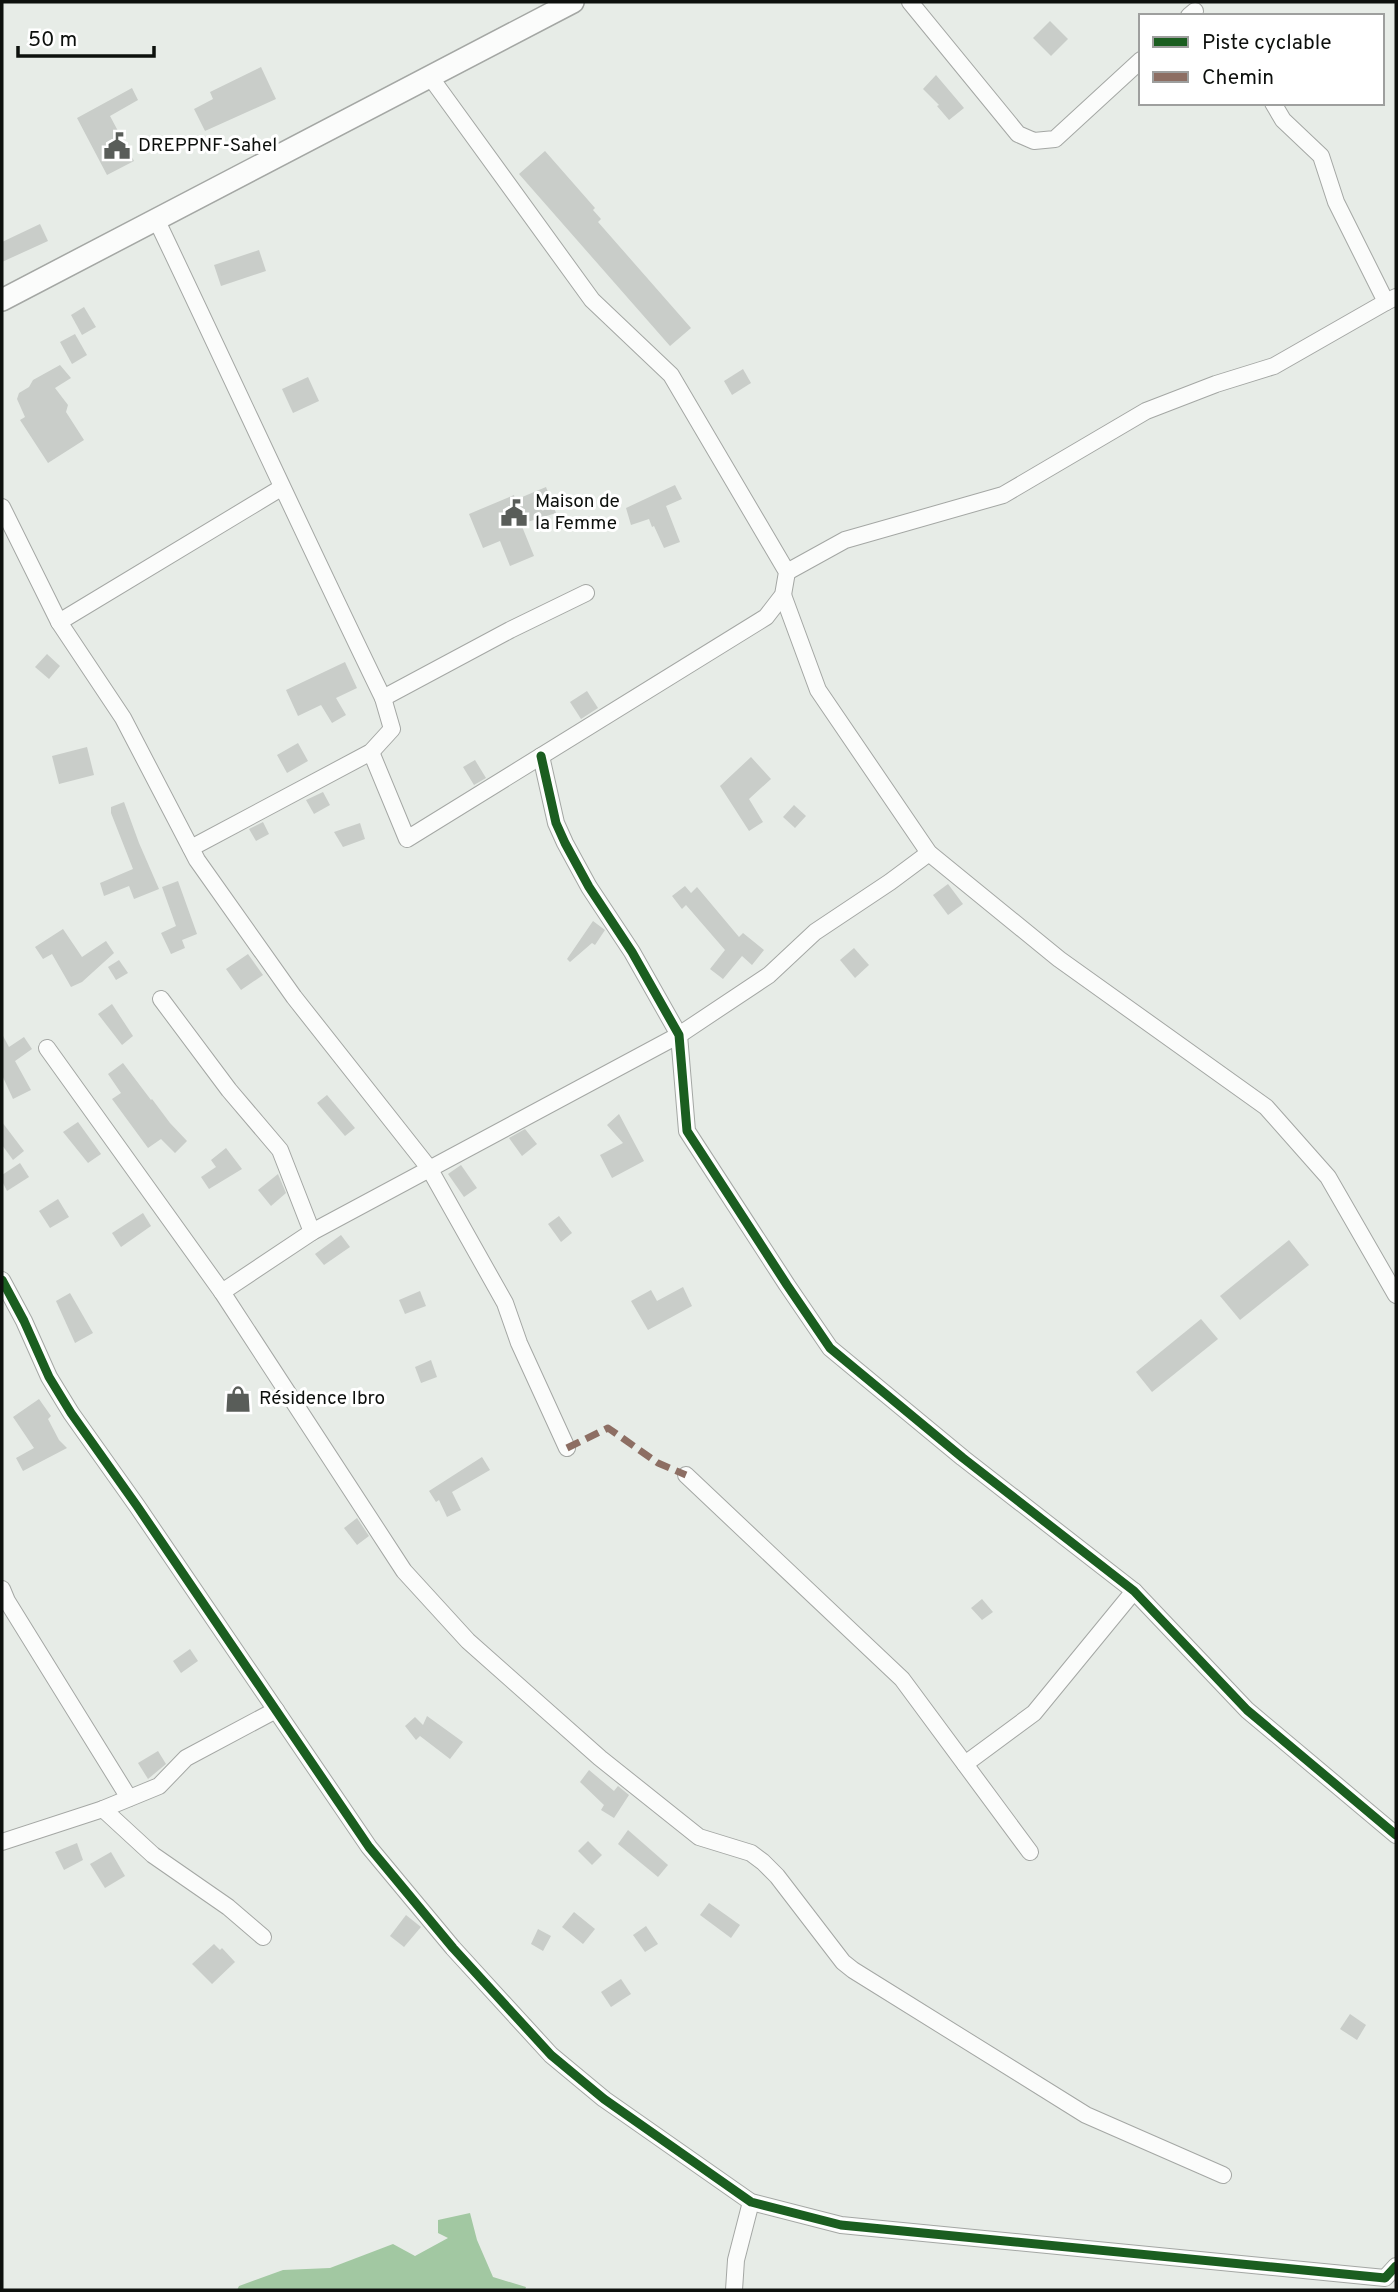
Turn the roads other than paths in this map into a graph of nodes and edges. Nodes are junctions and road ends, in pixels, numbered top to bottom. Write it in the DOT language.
graph roads {
  1 [pos="572,2"];
  2 [pos="909,2"];
  3 [pos="1139,62"];
  4 [pos="431,78"];
  5 [pos="1274,105"];
  6 [pos="157,221"];
  7 [pos="1391,299"];
  8 [pos="2,300"];
  9 [pos="281,488"];
  10 [pos="2,507"];
  11 [pos="787,572"];
  12 [pos="586,593"];
  13 [pos="783,595"];
  14 [pos="59,622"];
  15 [pos="383,698"];
  16 [pos="370,752"];
  17 [pos="541,756"];
  18 [pos="191,848"];
  19 [pos="929,853"];
  20 [pos="161,999"];
  21 [pos="679,1035"];
  22 [pos="47,1048"];
  23 [pos="429,1168"];
  24 [pos="312,1232"];
  25 [pos="2,1280"];
  26 [pos="222,1292"];
  27 [pos="1396,1295"];
  28 [pos="568,1448"];
  29 [pos="686,1475"];
  30 [pos="2,1588"];
  31 [pos="1134,1591"];
  32 [pos="276,1710"];
  33 [pos="965,1764"];
  34 [pos="128,1798"];
  35 [pos="103,1808"];
  36 [pos="1396,1835"];
  37 [pos="2,1842"];
  38 [pos="1030,1852"];
  39 [pos="263,1937"];
  40 [pos="1223,2175"];
  41 [pos="751,2202"];
  42 [pos="1396,2266"];
  43 [pos="734,2290"];
  1 -- 4 [label="main road"];
  2 -- 3 [label="street"];
  4 -- 6 [label="main road"];
  4 -- 11 [label="street"];
  5 -- 7 [label="street"];
  6 -- 8 [label="main road"];
  6 -- 9 [label="street"];
  7 -- 11 [label="street"];
  9 -- 14 [label="street"];
  9 -- 15 [label="street"];
  10 -- 14 [label="street"];
  11 -- 13 [label="street"];
  12 -- 15 [label="street"];
  13 -- 17 [label="street"];
  13 -- 19 [label="street"];
  14 -- 18 [label="street"];
  15 -- 16 [label="street"];
  16 -- 17 [label="street"];
  16 -- 18 [label="street"];
  17 -- 21 [label="street"];
  18 -- 23 [label="street"];
  19 -- 21 [label="street"];
  19 -- 27 [label="street"];
  20 -- 24 [label="street"];
  21 -- 23 [label="street"];
  21 -- 31 [label="street"];
  22 -- 26 [label="street"];
  23 -- 24 [label="street"];
  23 -- 28 [label="street"];
  24 -- 26 [label="street"];
  25 -- 32 [label="street"];
  26 -- 40 [label="street"];
  29 -- 33 [label="street"];
  30 -- 34 [label="street"];
  31 -- 33 [label="street"];
  31 -- 36 [label="street"];
  32 -- 34 [label="street"];
  32 -- 41 [label="street"];
  33 -- 38 [label="street"];
  34 -- 35 [label="street"];
  35 -- 37 [label="street"];
  35 -- 39 [label="street"];
  41 -- 42 [label="street"];
  41 -- 43 [label="street"];
}
